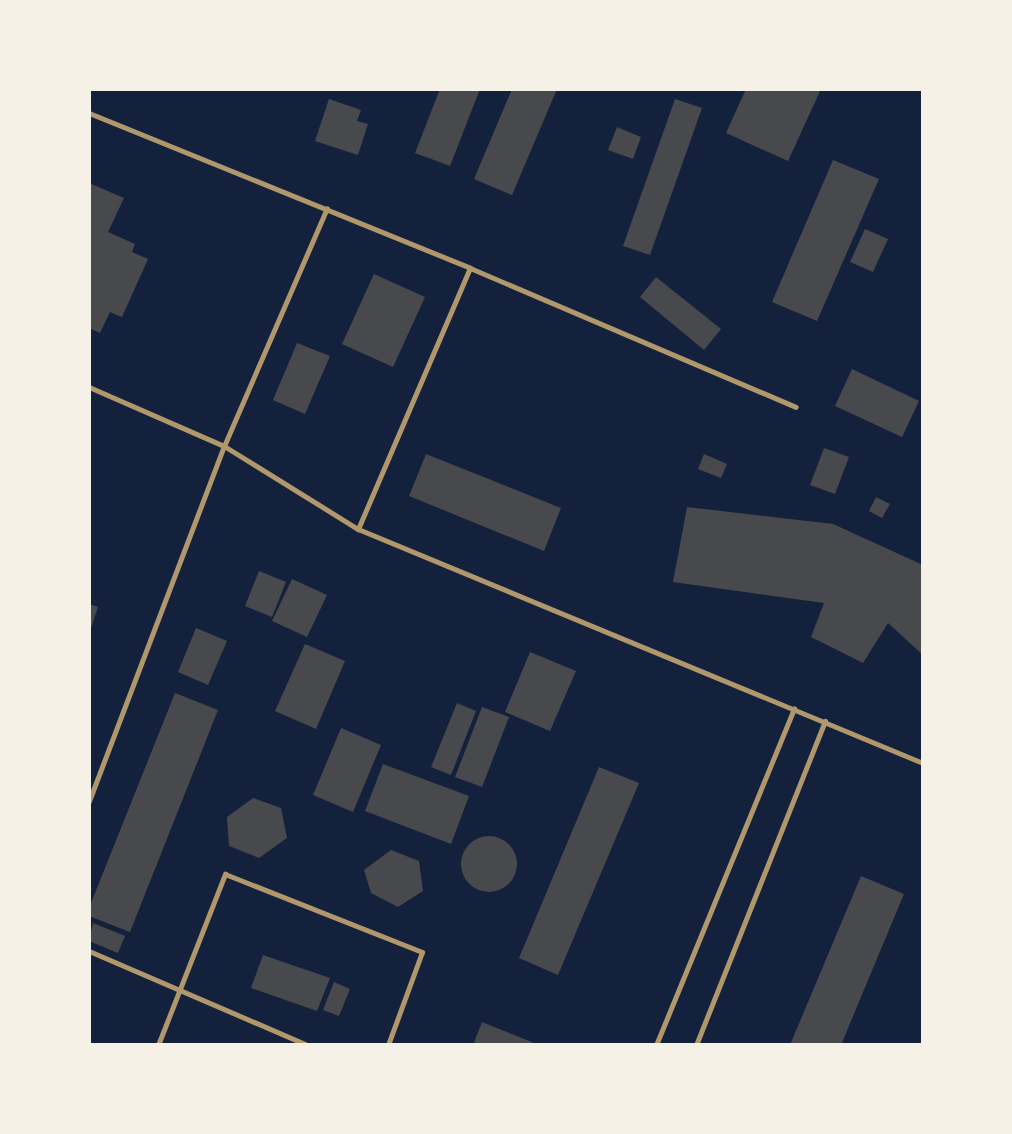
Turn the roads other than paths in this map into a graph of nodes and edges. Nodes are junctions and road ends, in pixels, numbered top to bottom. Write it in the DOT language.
graph roads {
  1 [pos="89,113"];
  2 [pos="327,208"];
  3 [pos="470,268"];
  4 [pos="89,387"];
  5 [pos="796,407"];
  6 [pos="224,446"];
  7 [pos="358,529"];
  8 [pos="794,708"];
  9 [pos="825,721"];
  10 [pos="923,763"];
  11 [pos="89,801"];
  12 [pos="89,951"];
  13 [pos="179,990"];
  14 [pos="158,1045"];
  15 [pos="307,1045"];
  16 [pos="388,1045"];
  17 [pos="656,1045"];
  18 [pos="696,1045"];
  1 -- 2 [label="lane"];
  2 -- 3 [label="lane"];
  2 -- 6 [label="lane"];
  3 -- 5 [label="lane"];
  3 -- 7 [label="lane"];
  4 -- 6 [label="lane"];
  6 -- 7 [label="lane"];
  6 -- 11 [label="lane"];
  7 -- 8 [label="lane"];
  8 -- 9 [label="lane"];
  8 -- 17 [label="lane"];
  9 -- 10 [label="lane"];
  9 -- 18 [label="lane"];
  12 -- 13 [label="lane"];
  13 -- 14 [label="lane"];
  13 -- 15 [label="lane"];
  13 -- 16 [label="lane"];
}
